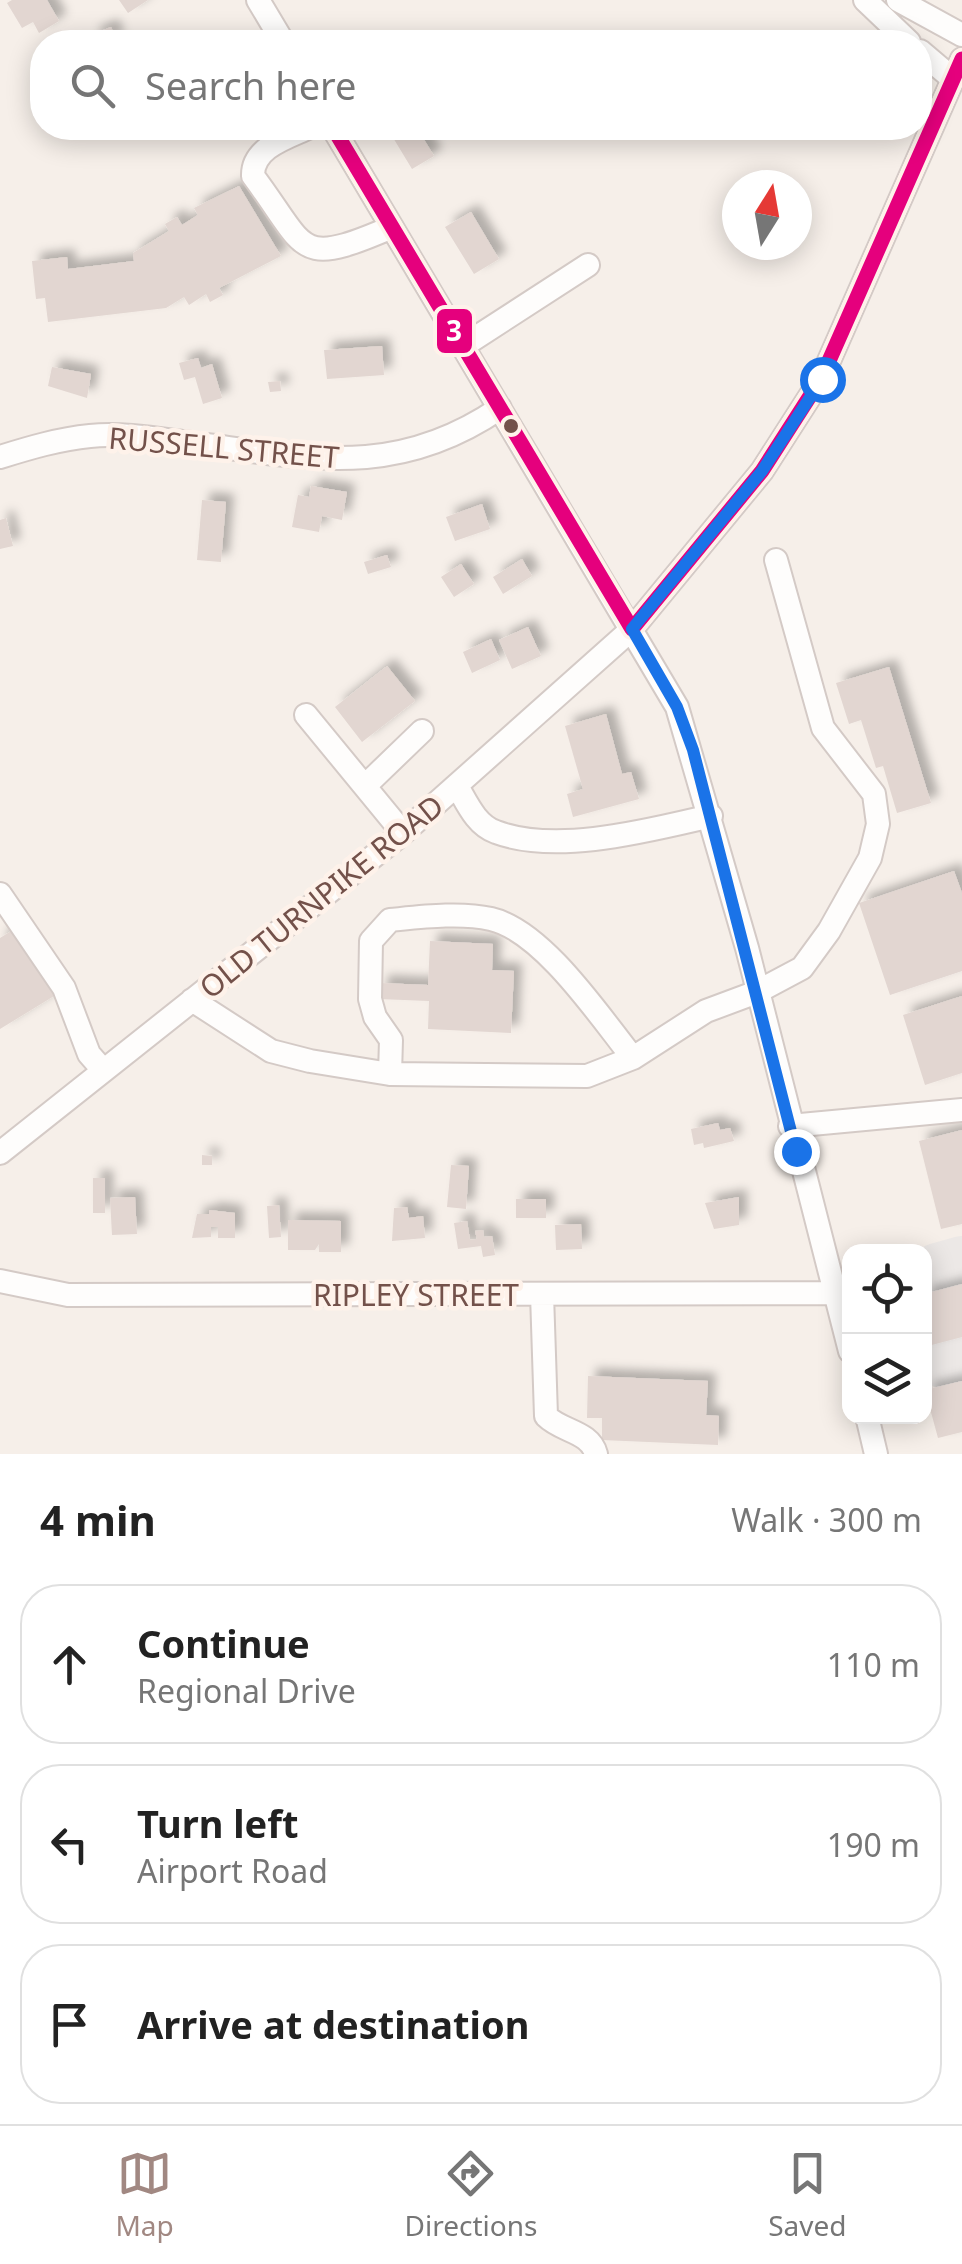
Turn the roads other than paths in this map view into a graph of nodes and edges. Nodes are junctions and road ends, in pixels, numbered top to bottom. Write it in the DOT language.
graph roads {
  1 [pos="258,0"];
  2 [pos="866,0"];
  3 [pos="898,0"];
  4 [pos="276,30"];
  5 [pos="897,30"];
  6 [pos="962,35"];
  7 [pos="932,57"];
  8 [pos="958,69"];
  9 [pos="932,128"];
  10 [pos="286,140"];
  11 [pos="340,140"];
  12 [pos="927,140"];
  13 [pos="392,227"];
  14 [pos="588,265"];
  15 [pos="463,346"];
  16 [pos="500,408"];
  17 [pos="0,457"];
  18 [pos="776,560"];
  19 [pos="632,629"];
  20 [pos="306,715"];
  21 [pos="422,731"];
  22 [pos="366,785"];
  23 [pos="458,786"];
  24 [pos="711,816"];
  25 [pos="403,833"];
  26 [pos="0,894"];
  27 [pos="757,992"];
  28 [pos="192,1000"];
  29 [pos="633,1058"];
  30 [pos="103,1070"];
  31 [pos="390,1074"];
  32 [pos="962,1110"];
  33 [pos="790,1126"];
  34 [pos="0,1153"];
  35 [pos="0,1281"];
  36 [pos="542,1294"];
  37 [pos="841,1305"];
  38 [pos="847,1334"];
  39 [pos="868,1424"];
  40 [pos="596,1454"];
  41 [pos="876,1454"];
  1 -- 4 [label="street"];
  2 -- 5 [label="street"];
  3 -- 6 [label="street"];
  7 -- 8 [label="street"];
  8 -- 9 [label="street, OLD TURNPIKE ROAD"];
  10 -- 13 [label="street"];
  11 -- 13 [label="street"];
  12 -- 19 [label="street, OLD TURNPIKE ROAD"];
  13 -- 15 [label="street"];
  14 -- 15 [label="street"];
  15 -- 16 [label="street"];
  16 -- 17 [label="street, RUSSELL STREET"];
  16 -- 19 [label="street"];
  18 -- 27 [label="street"];
  19 -- 23 [label="street, OLD TURNPIKE ROAD"];
  19 -- 24 [label="street"];
  20 -- 22 [label="street"];
  21 -- 22 [label="street"];
  22 -- 25 [label="street"];
  23 -- 24 [label="street"];
  23 -- 25 [label="street, OLD TURNPIKE ROAD"];
  24 -- 27 [label="street"];
  25 -- 28 [label="street, OLD TURNPIKE ROAD"];
  26 -- 30 [label="street"];
  27 -- 29 [label="street"];
  27 -- 33 [label="street"];
  28 -- 30 [label="street, OLD TURNPIKE ROAD"];
  28 -- 31 [label="street"];
  29 -- 31 [label="street"];
  29 -- 31 [label="street"];
  30 -- 34 [label="street, OLD TURNPIKE ROAD"];
  32 -- 33 [label="street"];
  33 -- 37 [label="street"];
  35 -- 36 [label="street, RIPLEY STREET"];
  36 -- 37 [label="street, RIPLEY STREET"];
  36 -- 40 [label="street"];
  37 -- 38 [label="street"];
  39 -- 41 [label="street"];
}
